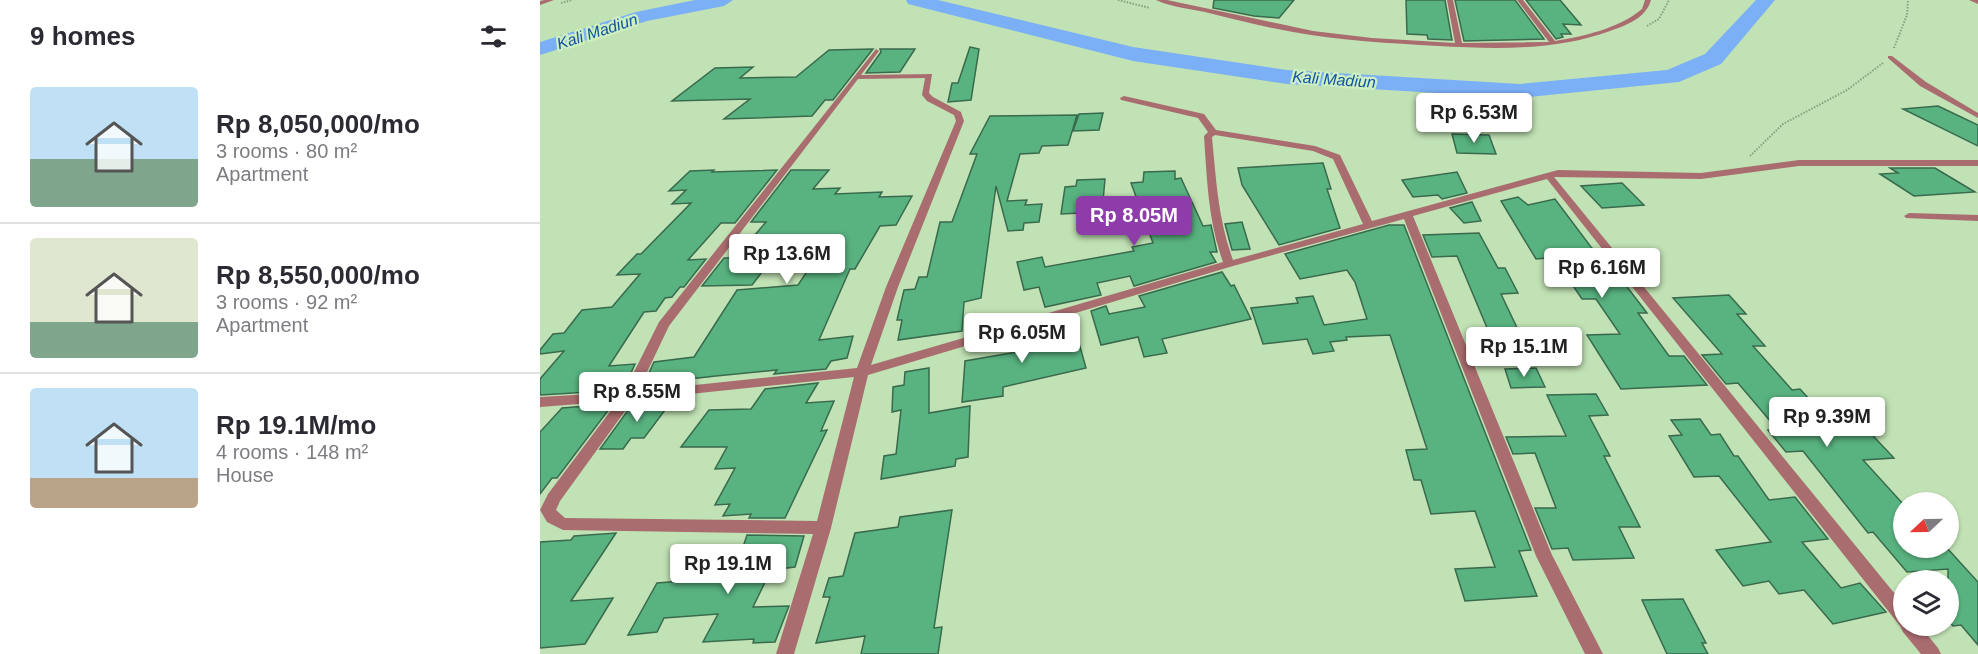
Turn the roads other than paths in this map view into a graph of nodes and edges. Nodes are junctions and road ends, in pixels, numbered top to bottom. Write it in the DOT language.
graph roads {
  1 [pos="551,0"];
  2 [pos="1159,0"];
  3 [pos="1450,0"];
  4 [pos="1520,0"];
  5 [pos="1648,0"];
  6 [pos="1972,0"];
  7 [pos="1978,2"];
  8 [pos="540,3"];
  9 [pos="1553,43"];
  10 [pos="1459,45"];
  11 [pos="876,51"];
  12 [pos="1890,57"];
  13 [pos="858,77"];
  14 [pos="1124,98"];
  15 [pos="1978,116"];
  16 [pos="1213,132"];
  17 [pos="1978,163"];
  18 [pos="1549,176"];
  19 [pos="1408,215"];
  20 [pos="1909,216"];
  21 [pos="1977,219"];
  22 [pos="1369,225"];
  23 [pos="1229,264"];
  24 [pos="862,372"];
  25 [pos="630,396"];
  26 [pos="540,402"];
  27 [pos="546,519"];
  28 [pos="823,528"];
  29 [pos="1893,605"];
  30 [pos="1917,636"];
  31 [pos="784,654"];
  32 [pos="1594,654"];
  33 [pos="1932,654"];
  1 -- 8 [label="street"];
  2 -- 10 [label="street"];
  3 -- 10 [label="street"];
  4 -- 9 [label="street"];
  5 -- 9 [label="street"];
  6 -- 7 [label="street"];
  9 -- 10 [label="street"];
  11 -- 13 [label="street"];
  12 -- 15 [label="street"];
  13 -- 24 [label="street"];
  13 -- 25 [label="street"];
  14 -- 16 [label="street"];
  16 -- 22 [label="street"];
  16 -- 23 [label="street"];
  17 -- 18 [label="street"];
  18 -- 19 [label="street"];
  18 -- 29 [label="street"];
  19 -- 22 [label="street"];
  19 -- 32 [label="street"];
  20 -- 21 [label="street"];
  22 -- 23 [label="street"];
  23 -- 24 [label="street"];
  24 -- 25 [label="street"];
  24 -- 28 [label="street"];
  25 -- 26 [label="street"];
  25 -- 27 [label="street"];
  27 -- 28 [label="street"];
  28 -- 31 [label="street"];
  30 -- 33 [label="street"];
}
